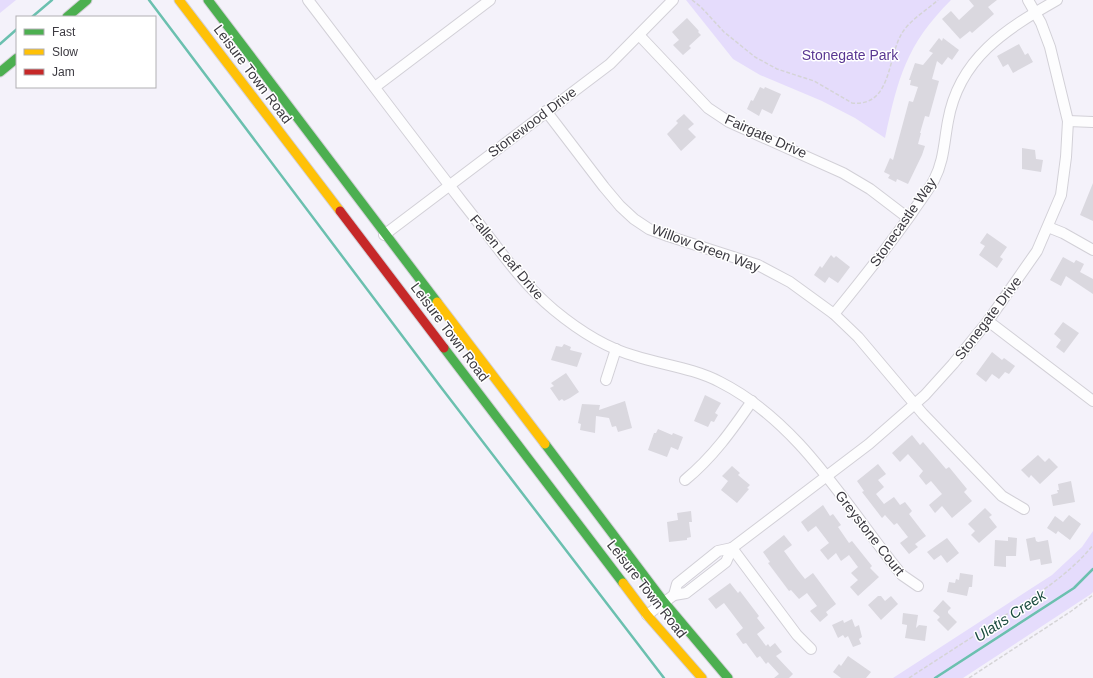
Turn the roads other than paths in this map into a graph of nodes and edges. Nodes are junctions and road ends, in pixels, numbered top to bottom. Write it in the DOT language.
graph roads {
  1 [pos="87,0"];
  2 [pos="179,0"];
  3 [pos="208,0"];
  4 [pos="308,0"];
  5 [pos="490,0"];
  6 [pos="673,0"];
  7 [pos="1028,0"];
  8 [pos="1057,0"];
  9 [pos="1035,12"];
  10 [pos="68,16"];
  11 [pos="639,35"];
  12 [pos="16,59"];
  13 [pos="0,72"];
  14 [pos="375,88"];
  15 [pos="546,111"];
  16 [pos="1068,121"];
  17 [pos="1093,122"];
  18 [pos="450,185"];
  19 [pos="908,218"];
  20 [pos="1048,227"];
  21 [pos="384,234"];
  22 [pos="1093,250"];
  23 [pos="834,314"];
  24 [pos="988,320"];
  25 [pos="616,349"];
  26 [pos="606,380"];
  27 [pos="752,401"];
  28 [pos="1093,402"];
  29 [pos="915,404"];
  30 [pos="826,476"];
  31 [pos="685,480"];
  32 [pos="1024,509"];
  33 [pos="732,548"];
  34 [pos="918,586"];
  35 [pos="664,602"];
  36 [pos="647,615"];
  37 [pos="811,649"];
  38 [pos="702,678"];
  39 [pos="728,678"];
  1 -- 10 [label="main road"];
  2 -- 36 [label="main road, Leisure Town Road"];
  3 -- 21 [label="main road, Leisure Town Road"];
  4 -- 14 [label="street, Fallen Leaf Drive"];
  5 -- 14 [label="street"];
  6 -- 11 [label="street, Stonewood Drive"];
  7 -- 9 [label="street, Stonegate Drive"];
  8 -- 9 [label="street, Stonecastle Way"];
  9 -- 16 [label="street, Stonegate Drive"];
  9 -- 19 [label="street, Stonecastle Way"];
  11 -- 15 [label="street, Stonewood Drive"];
  11 -- 19 [label="street, Fairgate Drive"];
  12 -- 13 [label="main road"];
  14 -- 18 [label="street, Fallen Leaf Drive"];
  15 -- 18 [label="street, Stonewood Drive"];
  15 -- 23 [label="street, Willow Green Way"];
  16 -- 17 [label="street"];
  16 -- 20 [label="street, Stonegate Drive"];
  18 -- 21 [label="street, Stonewood Drive"];
  18 -- 25 [label="street, Fallen Leaf Drive"];
  19 -- 23 [label="street, Stonecastle Way"];
  20 -- 22 [label="street"];
  20 -- 24 [label="street, Stonegate Drive"];
  21 -- 35 [label="main road, Leisure Town Road"];
  23 -- 29 [label="street, Willow Green Way"];
  24 -- 28 [label="street"];
  24 -- 29 [label="street, Stonegate Drive"];
  25 -- 26 [label="street"];
  25 -- 27 [label="street, Fallen Leaf Drive"];
  27 -- 30 [label="street, Fallen Leaf Drive"];
  27 -- 31 [label="street"];
  29 -- 30 [label="street, Stonegate Drive"];
  29 -- 32 [label="street, Willow Green Way"];
  30 -- 33 [label="street, Stonegate Drive"];
  30 -- 34 [label="street, Greystone Court"];
  33 -- 35 [label="street, Stonegate Drive"];
  33 -- 37 [label="street"];
  35 -- 36 [label="street, Stonegate Drive"];
  35 -- 39 [label="main road, Leisure Town Road"];
  36 -- 38 [label="main road, Leisure Town Road"];
}
